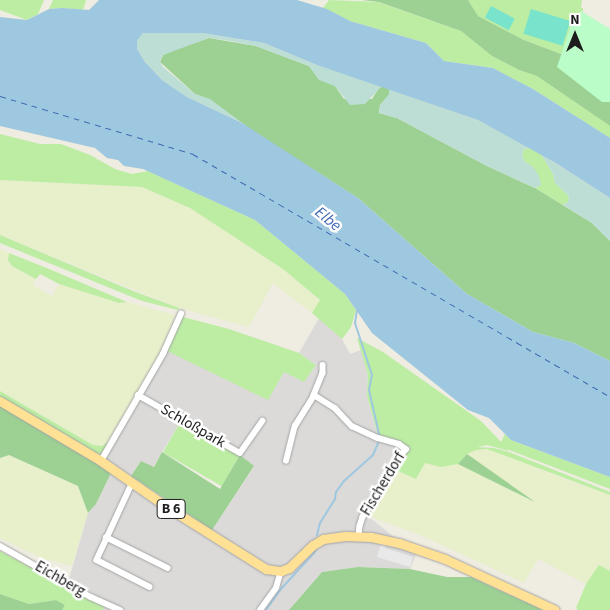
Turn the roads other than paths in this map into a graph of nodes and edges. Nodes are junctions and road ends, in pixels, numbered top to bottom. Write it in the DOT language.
graph roads {
  1 [pos="181,314"];
  2 [pos="323,365"];
  3 [pos="138,395"];
  4 [pos="314,395"];
  5 [pos="0,401"];
  6 [pos="262,421"];
  7 [pos="101,461"];
  8 [pos="286,461"];
  9 [pos="133,482"];
  10 [pos="359,536"];
  11 [pos="106,537"];
  12 [pos="0,546"];
  13 [pos="168,568"];
  14 [pos="281,571"];
  15 [pos="150,588"];
  16 [pos="120,610"];
  17 [pos="260,610"];
  18 [pos="556,610"];
  1 -- 3 [label="street"];
  2 -- 4 [label="street"];
  3 -- 6 [label="street, Schloßpark"];
  3 -- 7 [label="street"];
  4 -- 8 [label="street"];
  4 -- 10 [label="street, Fischerdorf"];
  5 -- 7 [label="main road, B 6"];
  7 -- 9 [label="main road, B 6"];
  9 -- 11 [label="street"];
  9 -- 14 [label="main road, B 6"];
  10 -- 14 [label="main road"];
  10 -- 18 [label="main road"];
  11 -- 13 [label="street"];
  11 -- 15 [label="street"];
  12 -- 16 [label="street, Eichberg"];
  14 -- 17 [label="street"];
}
